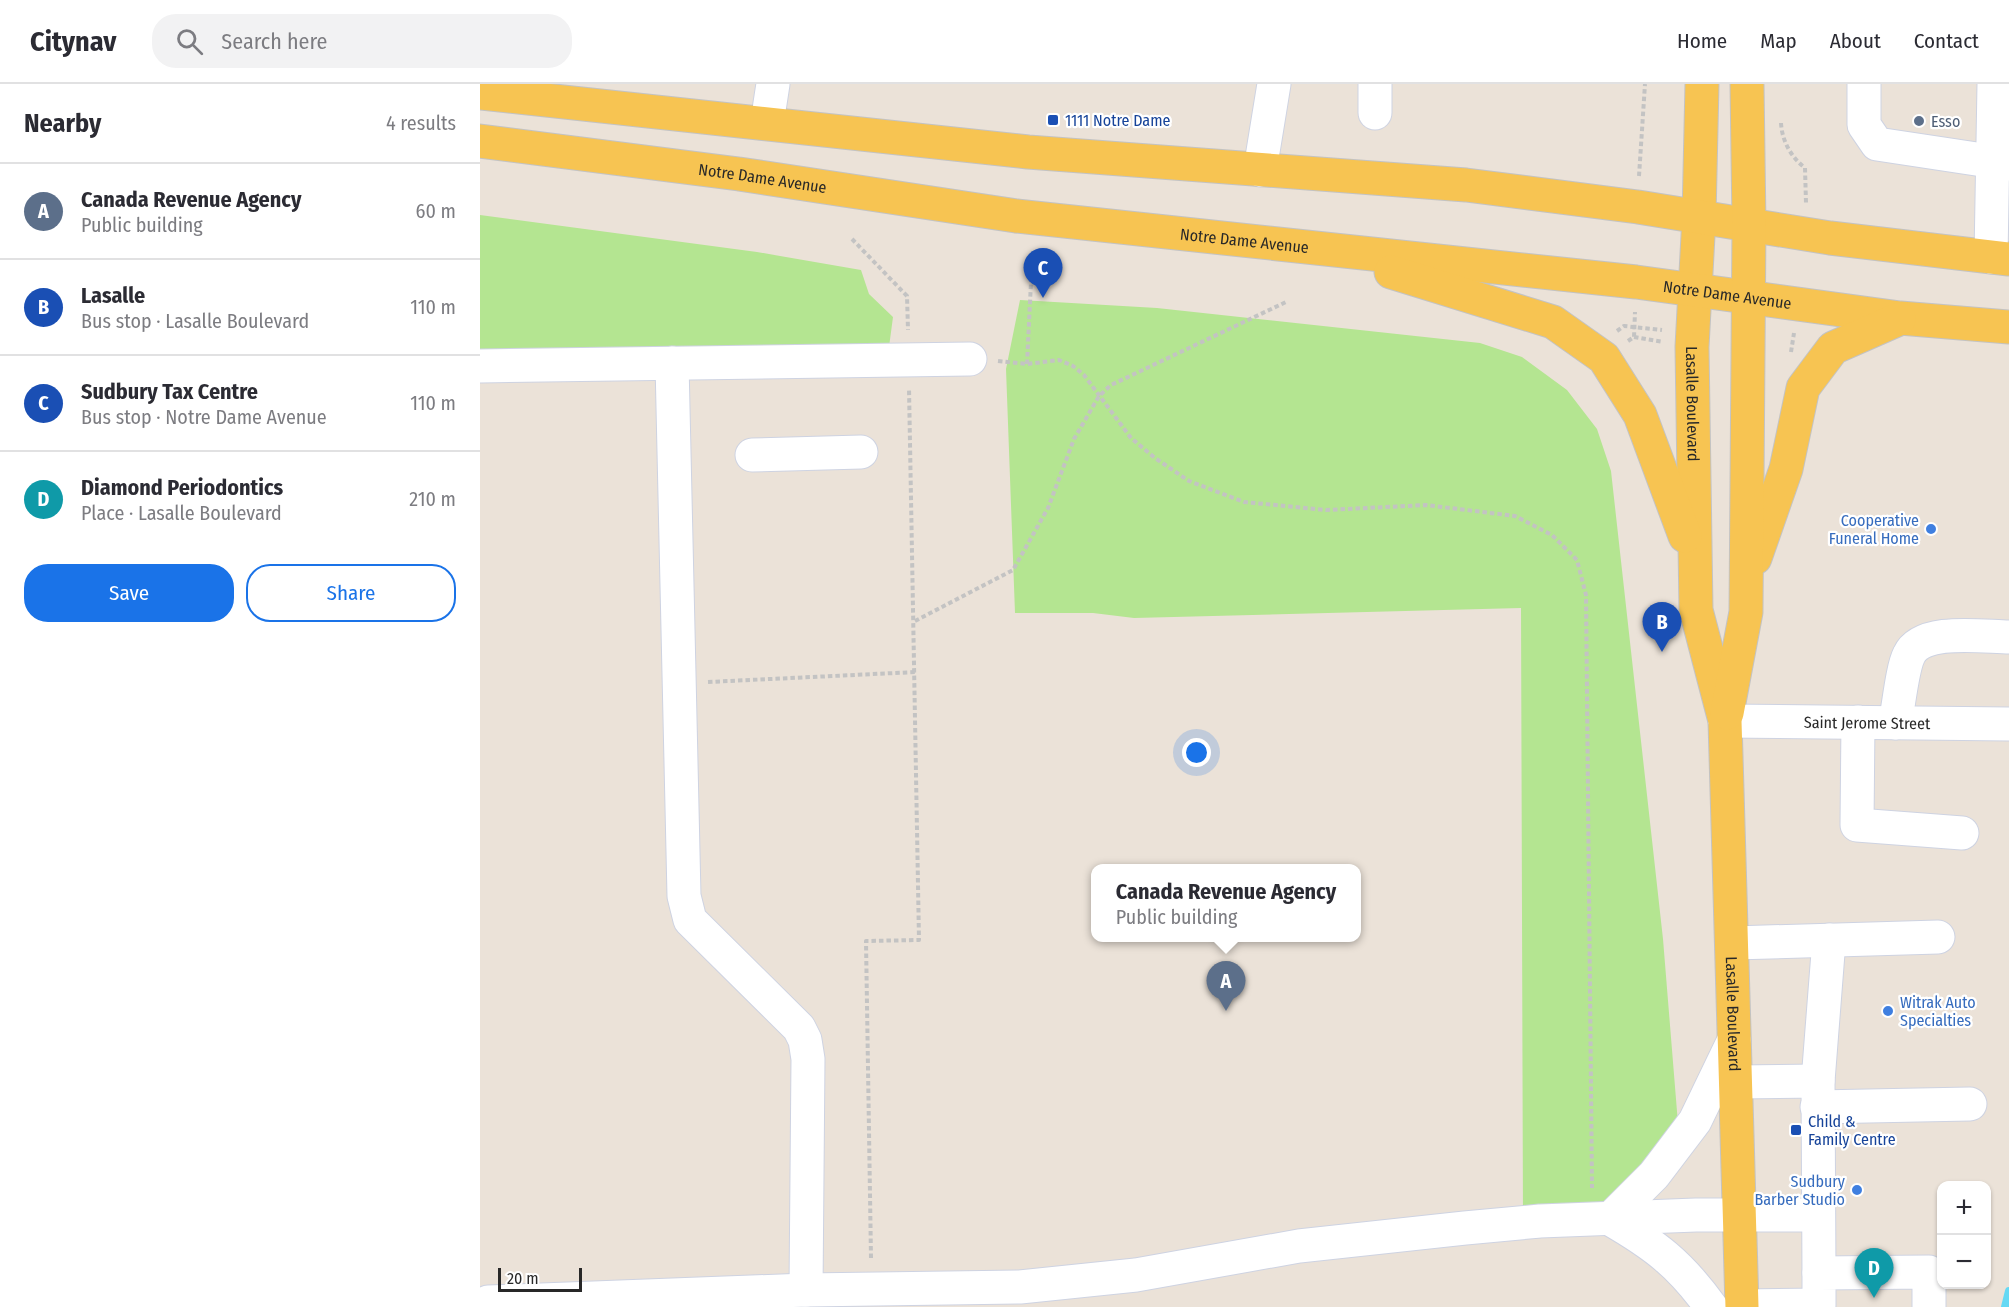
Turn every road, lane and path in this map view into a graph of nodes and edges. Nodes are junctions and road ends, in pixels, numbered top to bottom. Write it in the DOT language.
graph roads {
  1 [pos="773,84"];
  2 [pos="1274,84"];
  3 [pos="1702,84"];
  4 [pos="1747,84"];
  5 [pos="1864,84"];
  6 [pos="1994,84"];
  7 [pos="480,93"];
  8 [pos="767,123"];
  9 [pos="480,141"];
  10 [pos="2001,163"];
  11 [pos="1260,170"];
  12 [pos="1699,217"];
  13 [pos="1749,225"];
  14 [pos="852,239"];
  15 [pos="1320,250"];
  16 [pos="2000,258"];
  17 [pos="1031,282"];
  18 [pos="1694,289"];
  19 [pos="1748,297"];
  20 [pos="1286,302"];
  21 [pos="1900,318"];
  22 [pos="2009,327"];
  23 [pos="970,359"];
  24 [pos="909,360"];
  25 [pos="672,363"];
  26 [pos="1027,364"];
  27 [pos="480,366"];
  28 [pos="1099,396"];
  29 [pos="861,452"];
  30 [pos="752,455"];
  31 [pos="1695,565"];
  32 [pos="1746,582"];
  33 [pos="915,621"];
  34 [pos="2009,637"];
  35 [pos="916,672"];
  36 [pos="699,682"];
  37 [pos="1725,721"];
  38 [pos="1858,722"];
  39 [pos="1895,723"];
  40 [pos="2009,724"];
  41 [pos="1962,833"];
  42 [pos="1938,937"];
  43 [pos="1829,940"];
  44 [pos="1733,943"];
  45 [pos="1736,1035"];
  46 [pos="1737,1082"];
  47 [pos="1817,1094"];
  48 [pos="1970,1104"];
  49 [pos="1818,1215"];
  50 [pos="1742,1216"];
  51 [pos="1601,1219"];
  52 [pos="1820,1273"];
  53 [pos="871,1289"];
  54 [pos="806,1290"];
  55 [pos="483,1302"];
  56 [pos="1819,1306"];
  57 [pos="1711,1307"];
  58 [pos="1742,1307"];
  59 [pos="1929,1307"];
  1 -- 8 [label="street"];
  2 -- 11 [label="street"];
  3 -- 12 [label="main road, Lasalle Boulevard"];
  4 -- 13 [label="main road, Lasalle Boulevard"];
  5 -- 10 [label="street"];
  6 -- 10 [label="street"];
  7 -- 8 [label="main road"];
  8 -- 11 [label="main road"];
  9 -- 15 [label="main road, Notre Dame Avenue"];
  10 -- 16 [label="street"];
  11 -- 12 [label="main road"];
  12 -- 13 [label="main road"];
  12 -- 18 [label="main road, Lasalle Boulevard"];
  13 -- 16 [label="main road"];
  13 -- 19 [label="main road, Lasalle Boulevard"];
  14 -- 24 [label="path"];
  15 -- 18 [label="main road, Notre Dame Avenue"];
  15 -- 31 [label="main road"];
  17 -- 26 [label="path"];
  18 -- 19 [label="main road, Notre Dame Avenue"];
  18 -- 31 [label="main road, Lasalle Boulevard"];
  19 -- 21 [label="main road, Notre Dame Avenue"];
  19 -- 32 [label="main road, Lasalle Boulevard"];
  20 -- 28 [label="path"];
  21 -- 22 [label="main road, Notre Dame Avenue"];
  21 -- 32 [label="main road"];
  23 -- 24 [label="street"];
  23 -- 26 [label="path"];
  24 -- 25 [label="street"];
  24 -- 33 [label="path"];
  25 -- 27 [label="street"];
  25 -- 54 [label="street"];
  26 -- 28 [label="path"];
  28 -- 33 [label="path"];
  28 -- 51 [label="path"];
  29 -- 30 [label="street"];
  31 -- 37 [label="main road, Lasalle Boulevard"];
  32 -- 37 [label="main road, Lasalle Boulevard"];
  33 -- 35 [label="path"];
  34 -- 39 [label="street"];
  35 -- 36 [label="path"];
  35 -- 53 [label="path"];
  37 -- 38 [label="street, Saint Jerome Street"];
  37 -- 44 [label="main road, Lasalle Boulevard"];
  38 -- 39 [label="street, Saint Jerome Street"];
  38 -- 41 [label="street"];
  39 -- 40 [label="street, Saint Jerome Street"];
  42 -- 43 [label="street"];
  43 -- 44 [label="street"];
  43 -- 47 [label="street"];
  44 -- 45 [label="main road, Lasalle Boulevard"];
  45 -- 46 [label="main road, Lasalle Boulevard"];
  45 -- 51 [label="street"];
  46 -- 47 [label="street"];
  46 -- 50 [label="main road, Lasalle Boulevard"];
  47 -- 48 [label="street"];
  47 -- 49 [label="street"];
  49 -- 50 [label="street"];
  49 -- 52 [label="street"];
  50 -- 51 [label="street"];
  50 -- 58 [label="main road, Lasalle Boulevard"];
  51 -- 53 [label="street"];
  51 -- 57 [label="street"];
  52 -- 56 [label="street"];
  52 -- 59 [label="street"];
  53 -- 54 [label="street"];
  54 -- 55 [label="street"];
  56 -- 58 [label="street"];
}
